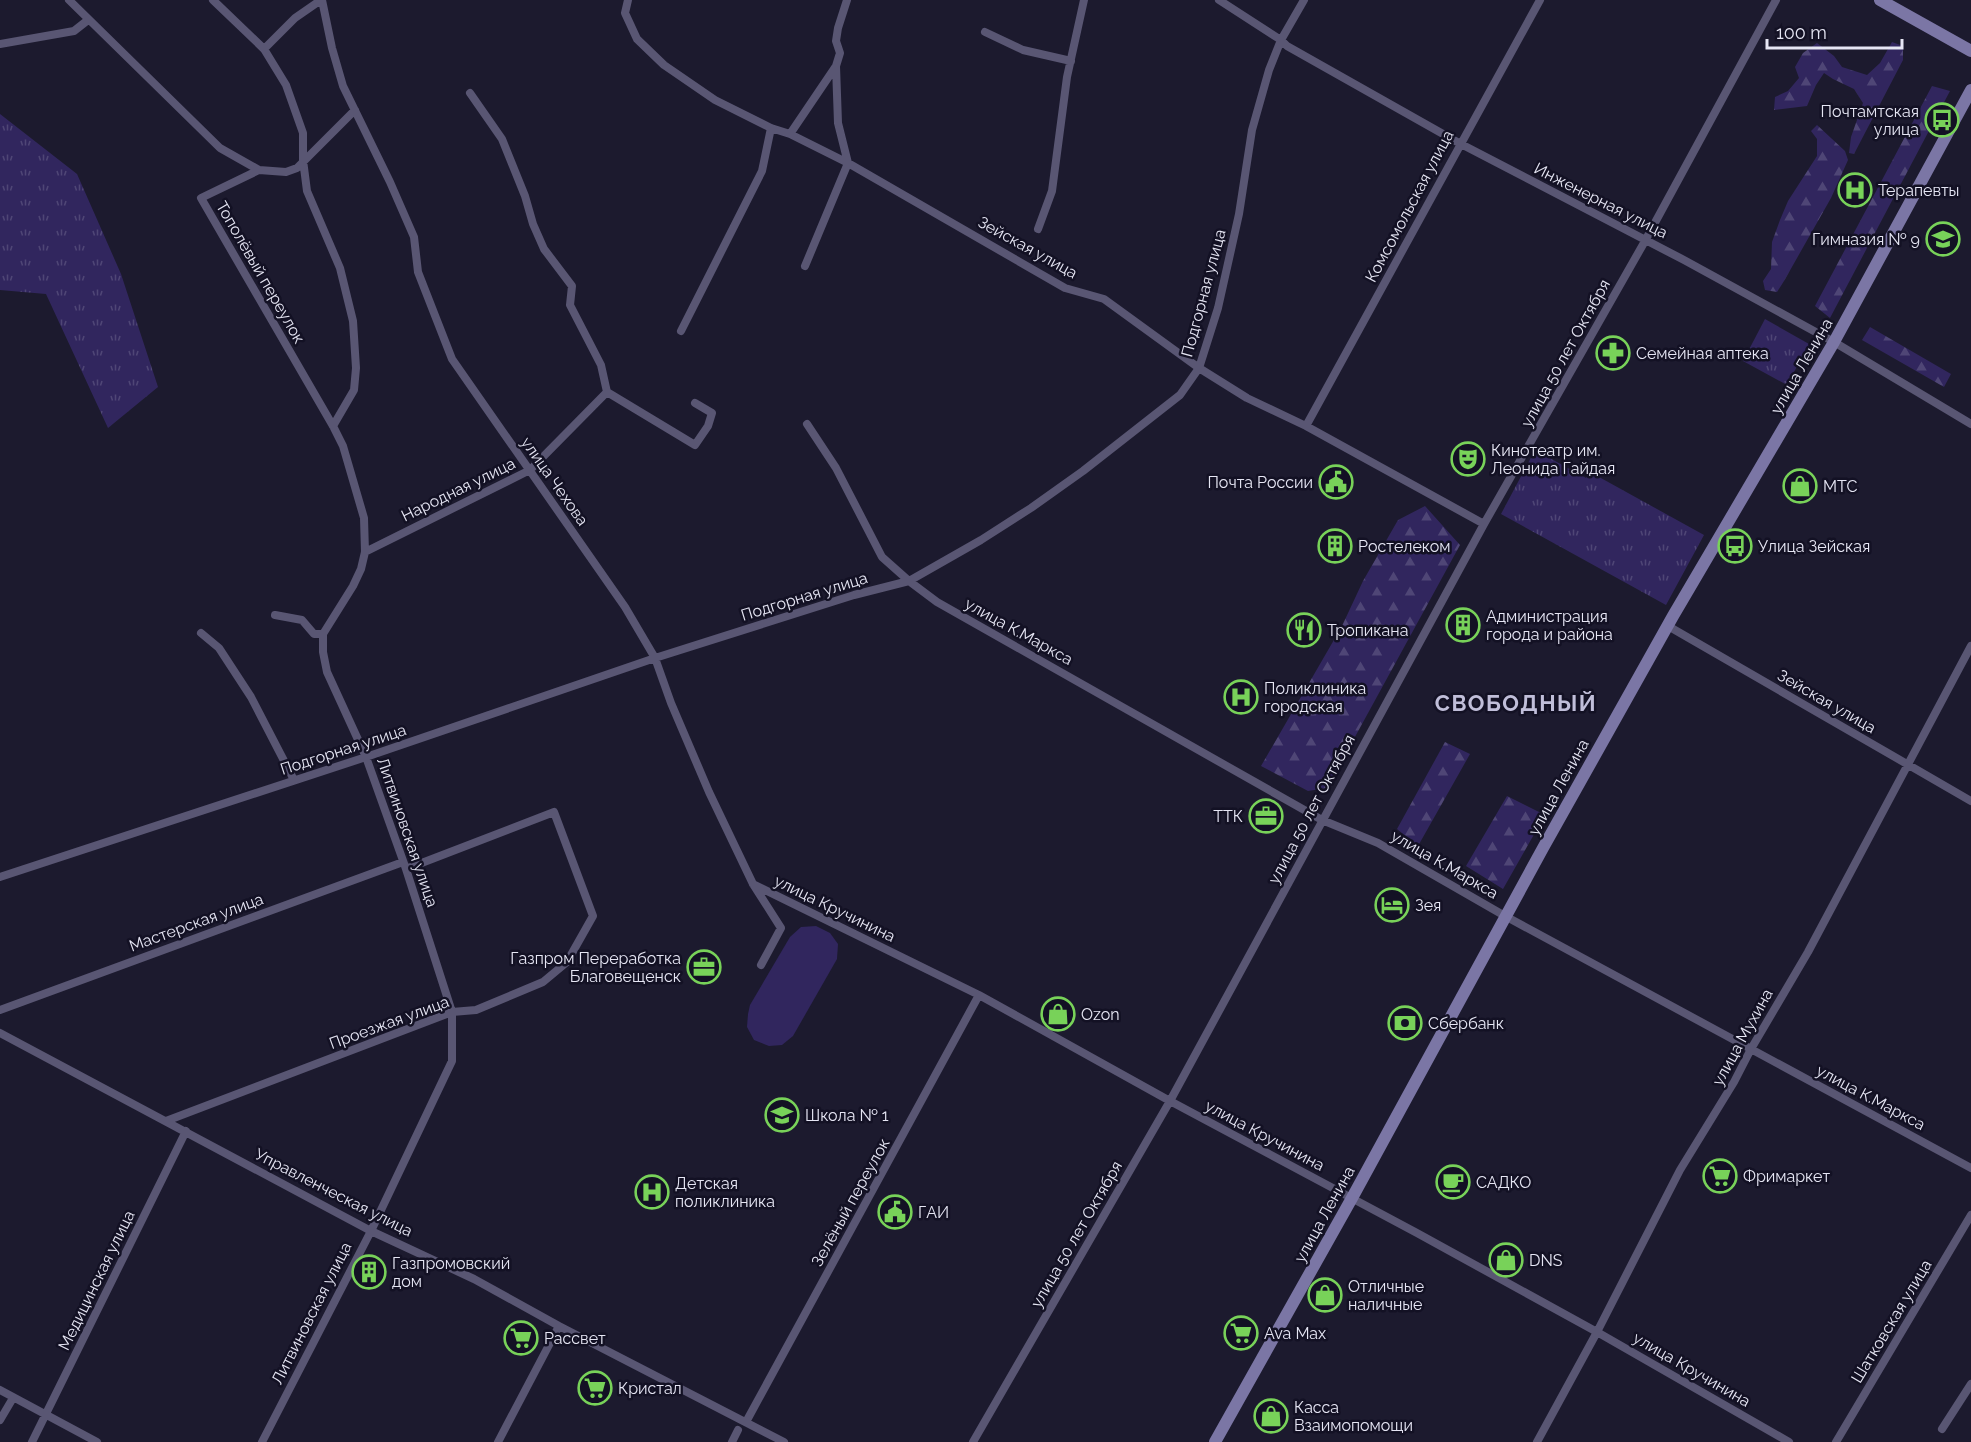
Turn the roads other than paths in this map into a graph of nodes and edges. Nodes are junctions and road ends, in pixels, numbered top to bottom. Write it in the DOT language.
graph roads {
  1 [pos="69,0"];
  2 [pos="213,0"];
  3 [pos="322,0"];
  4 [pos="628,0"];
  5 [pos="847,0"];
  6 [pos="1084,0"];
  7 [pos="1219,0"];
  8 [pos="1304,0"];
  9 [pos="1539,0"];
  10 [pos="1776,0"];
  11 [pos="1880,0"];
  12 [pos="88,20"];
  13 [pos="985,32"];
  14 [pos="1281,40"];
  15 [pos="0,44"];
  16 [pos="264,49"];
  17 [pos="1971,51"];
  18 [pos="1071,61"];
  19 [pos="836,66"];
  20 [pos="1971,90"];
  21 [pos="470,93"];
  22 [pos="355,110"];
  23 [pos="771,128"];
  24 [pos="790,134"];
  25 [pos="1460,143"];
  26 [pos="303,160"];
  27 [pos="848,163"];
  28 [pos="259,170"];
  29 [pos="1038,229"];
  30 [pos="1645,241"];
  31 [pos="806,266"];
  32 [pos="681,331"];
  33 [pos="1834,342"];
  34 [pos="1199,368"];
  35 [pos="607,392"];
  36 [pos="695,403"];
  37 [pos="807,424"];
  38 [pos="1971,424"];
  39 [pos="333,426"];
  40 [pos="1306,426"];
  41 [pos="530,470"];
  42 [pos="1484,524"];
  43 [pos="365,552"];
  44 [pos="909,581"];
  45 [pos="275,615"];
  46 [pos="1668,627"];
  47 [pos="201,633"];
  48 [pos="323,634"];
  49 [pos="1971,646"];
  50 [pos="655,658"];
  51 [pos="366,757"];
  52 [pos="1907,765"];
  53 [pos="294,780"];
  54 [pos="1971,801"];
  55 [pos="1322,820"];
  56 [pos="404,866"];
  57 [pos="0,877"];
  58 [pos="753,884"];
  59 [pos="593,916"];
  60 [pos="1505,916"];
  61 [pos="761,965"];
  62 [pos="979,995"];
  63 [pos="0,1010"];
  64 [pos="452,1012"];
  65 [pos="0,1033"];
  66 [pos="1751,1049"];
  67 [pos="1170,1101"];
  68 [pos="166,1121"];
  69 [pos="186,1131"];
  70 [pos="1971,1168"];
  71 [pos="1352,1198"];
  72 [pos="1971,1215"];
  73 [pos="371,1231"];
  74 [pos="559,1326"];
  75 [pos="1597,1332"];
  76 [pos="1971,1384"];
  77 [pos="0,1390"];
  78 [pos="13,1398"];
  79 [pos="45,1415"];
  80 [pos="0,1420"];
  81 [pos="746,1422"];
  82 [pos="1942,1429"];
  83 [pos="738,1430"];
  84 [pos="32,1442"];
  85 [pos="97,1442"];
  86 [pos="262,1442"];
  87 [pos="498,1442"];
  88 [pos="732,1442"];
  89 [pos="784,1442"];
  90 [pos="974,1442"];
  91 [pos="1215,1442"];
  92 [pos="1537,1442"];
  93 [pos="1789,1442"];
  94 [pos="1836,1442"];
  1 -- 12 [label="street"];
  2 -- 16 [label="street"];
  3 -- 16 [label="street"];
  3 -- 22 [label="street, улица Чехова"];
  4 -- 23 [label="street, Зейская улица"];
  5 -- 19 [label="street"];
  6 -- 18 [label="street"];
  7 -- 14 [label="street, Инженерная улица"];
  8 -- 14 [label="street, Подгорная улица"];
  9 -- 25 [label="street, Комсомольская улица"];
  10 -- 30 [label="street, улица 50 лет Октября"];
  11 -- 17 [label="main road"];
  12 -- 15 [label="street"];
  12 -- 28 [label="street"];
  13 -- 18 [label="street"];
  14 -- 25 [label="street, Инженерная улица"];
  14 -- 34 [label="street, Подгорная улица"];
  16 -- 26 [label="street"];
  18 -- 29 [label="street"];
  19 -- 24 [label="street"];
  19 -- 27 [label="street"];
  20 -- 33 [label="main road, улица Ленина"];
  21 -- 35 [label="street"];
  22 -- 26 [label="street"];
  22 -- 41 [label="street, улица Чехова"];
  23 -- 24 [label="street, Зейская улица"];
  23 -- 32 [label="street"];
  24 -- 27 [label="street, Зейская улица"];
  25 -- 30 [label="street, Инженерная улица"];
  25 -- 40 [label="street, Комсомольская улица"];
  26 -- 28 [label="street"];
  26 -- 39 [label="street"];
  27 -- 31 [label="street"];
  27 -- 34 [label="street, Зейская улица"];
  28 -- 39 [label="street, Тополёвый переулок"];
  30 -- 33 [label="street, Инженерная улица"];
  30 -- 42 [label="street, улица 50 лет Октября"];
  33 -- 38 [label="street, Инженерная улица"];
  33 -- 46 [label="main road, улица Ленина"];
  34 -- 40 [label="street, Зейская улица"];
  34 -- 44 [label="street, Подгорная улица"];
  35 -- 36 [label="street"];
  35 -- 41 [label="street, Народная улица"];
  37 -- 44 [label="street, улица К.Маркса"];
  39 -- 43 [label="street"];
  40 -- 42 [label="street, Зейская улица"];
  41 -- 43 [label="street, Народная улица"];
  41 -- 50 [label="street, улица Чехова"];
  42 -- 55 [label="street, улица 50 лет Октября"];
  43 -- 48 [label="street"];
  44 -- 50 [label="street, Подгорная улица"];
  44 -- 55 [label="street, улица К.Маркса"];
  45 -- 48 [label="street"];
  46 -- 52 [label="street, Зейская улица"];
  46 -- 60 [label="main road, улица Ленина"];
  47 -- 53 [label="street"];
  48 -- 51 [label="street, Литвиновская улица"];
  49 -- 52 [label="street, улица Мухина"];
  50 -- 51 [label="street, Подгорная улица"];
  50 -- 58 [label="street, улица Чехова"];
  51 -- 53 [label="street, Подгорная улица"];
  51 -- 56 [label="street, Литвиновская улица"];
  52 -- 54 [label="street, Зейская улица"];
  52 -- 66 [label="street, улица Мухина"];
  53 -- 57 [label="street, Подгорная улица"];
  55 -- 60 [label="street, улица К.Маркса"];
  55 -- 67 [label="street, улица 50 лет Октября"];
  56 -- 59 [label="street, Мастерская улица"];
  56 -- 63 [label="street, Мастерская улица"];
  56 -- 64 [label="street, Литвиновская улица"];
  58 -- 61 [label="street, улица Чехова"];
  58 -- 62 [label="street, улица Кручинина"];
  59 -- 64 [label="street, Проезжая улица"];
  60 -- 66 [label="street, улица К.Маркса"];
  60 -- 71 [label="main road, улица Ленина"];
  62 -- 67 [label="street, улица Кручинина"];
  62 -- 81 [label="street, Зелёный переулок"];
  64 -- 68 [label="street, Проезжая улица"];
  64 -- 73 [label="street, Литвиновская улица"];
  65 -- 68 [label="street, Управленческая улица"];
  66 -- 70 [label="street, улица К.Маркса"];
  66 -- 75 [label="street, улица Мухина"];
  67 -- 71 [label="street, улица Кручинина"];
  67 -- 90 [label="street, улица 50 лет Октября"];
  68 -- 69 [label="street, Управленческая улица"];
  69 -- 73 [label="street, Управленческая улица"];
  69 -- 79 [label="street, Медицинская улица"];
  71 -- 75 [label="street, улица Кручинина"];
  71 -- 91 [label="main road, улица Ленина"];
  72 -- 94 [label="street, Шатковская улица"];
  73 -- 74 [label="street, Управленческая улица"];
  73 -- 86 [label="street, Литвиновская улица"];
  74 -- 81 [label="street, Управленческая улица"];
  74 -- 87 [label="street"];
  75 -- 92 [label="street, улица Мухина"];
  75 -- 93 [label="street, улица Кручинина"];
  76 -- 82 [label="street"];
  77 -- 78 [label="street"];
  78 -- 79 [label="street"];
  78 -- 80 [label="street"];
  79 -- 84 [label="street, Медицинская улица"];
  79 -- 85 [label="street"];
  81 -- 89 [label="street, Управленческая улица"];
  83 -- 88 [label="street"];
}
